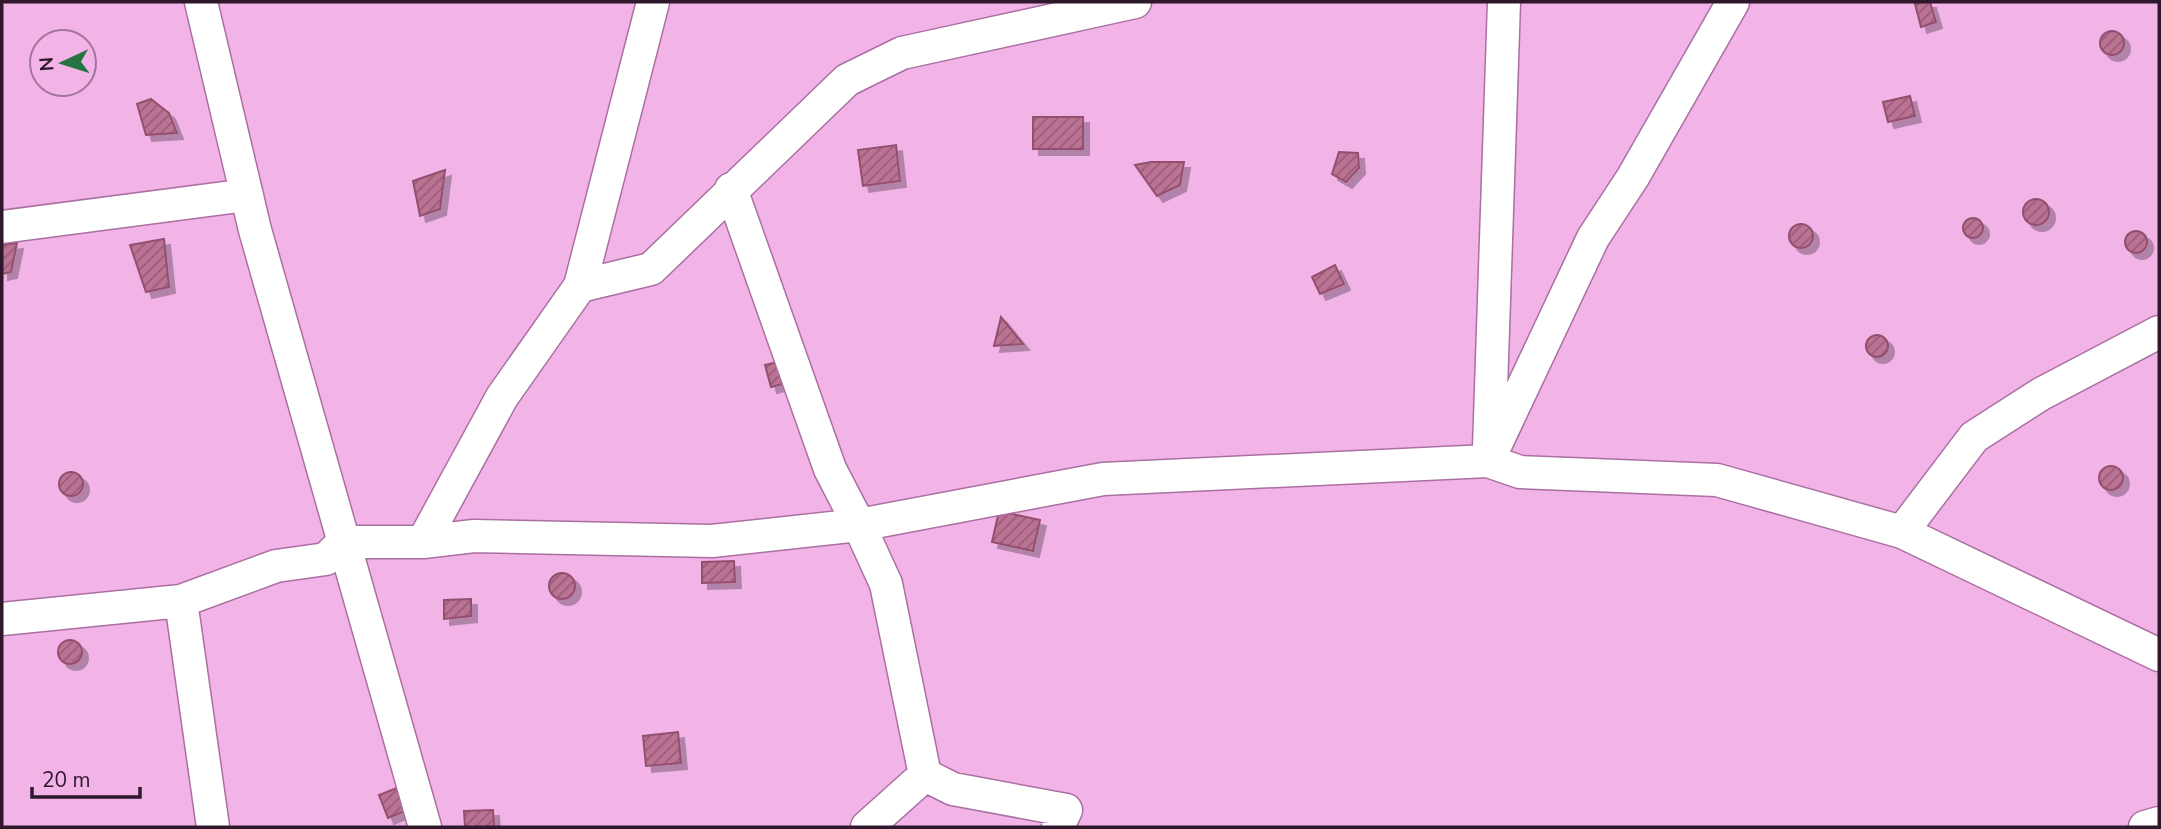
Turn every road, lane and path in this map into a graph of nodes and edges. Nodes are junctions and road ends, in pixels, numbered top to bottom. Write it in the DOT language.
graph roads {
  1 [pos="201,2"];
  2 [pos="653,2"];
  3 [pos="1135,2"];
  4 [pos="1504,2"];
  5 [pos="1733,2"];
  6 [pos="731,189"];
  7 [pos="247,195"];
  8 [pos="2,227"];
  9 [pos="580,286"];
  10 [pos="2159,332"];
  11 [pos="1488,461"];
  12 [pos="859,525"];
  13 [pos="1902,532"];
  14 [pos="343,541"];
  15 [pos="423,542"];
  16 [pos="181,601"];
  17 [pos="2,619"];
  18 [pos="2159,655"];
  19 [pos="925,775"];
  20 [pos="2159,822"];
  21 [pos="213,827"];
  22 [pos="425,827"];
  23 [pos="867,827"];
  24 [pos="1058,827"];
  25 [pos="2145,827"];
  1 -- 7 [label="street"];
  2 -- 9 [label="street"];
  3 -- 6 [label="street"];
  4 -- 11 [label="street"];
  5 -- 11 [label="street"];
  6 -- 9 [label="street"];
  6 -- 12 [label="street"];
  7 -- 8 [label="street"];
  7 -- 14 [label="street"];
  9 -- 15 [label="street"];
  10 -- 13 [label="street"];
  11 -- 12 [label="street"];
  11 -- 13 [label="street"];
  12 -- 15 [label="street"];
  12 -- 19 [label="street"];
  13 -- 18 [label="street"];
  14 -- 15 [label="street"];
  14 -- 16 [label="street"];
  14 -- 22 [label="street"];
  16 -- 17 [label="street"];
  16 -- 21 [label="street"];
  19 -- 23 [label="street"];
  19 -- 24 [label="street"];
  20 -- 25 [label="street"];
}
